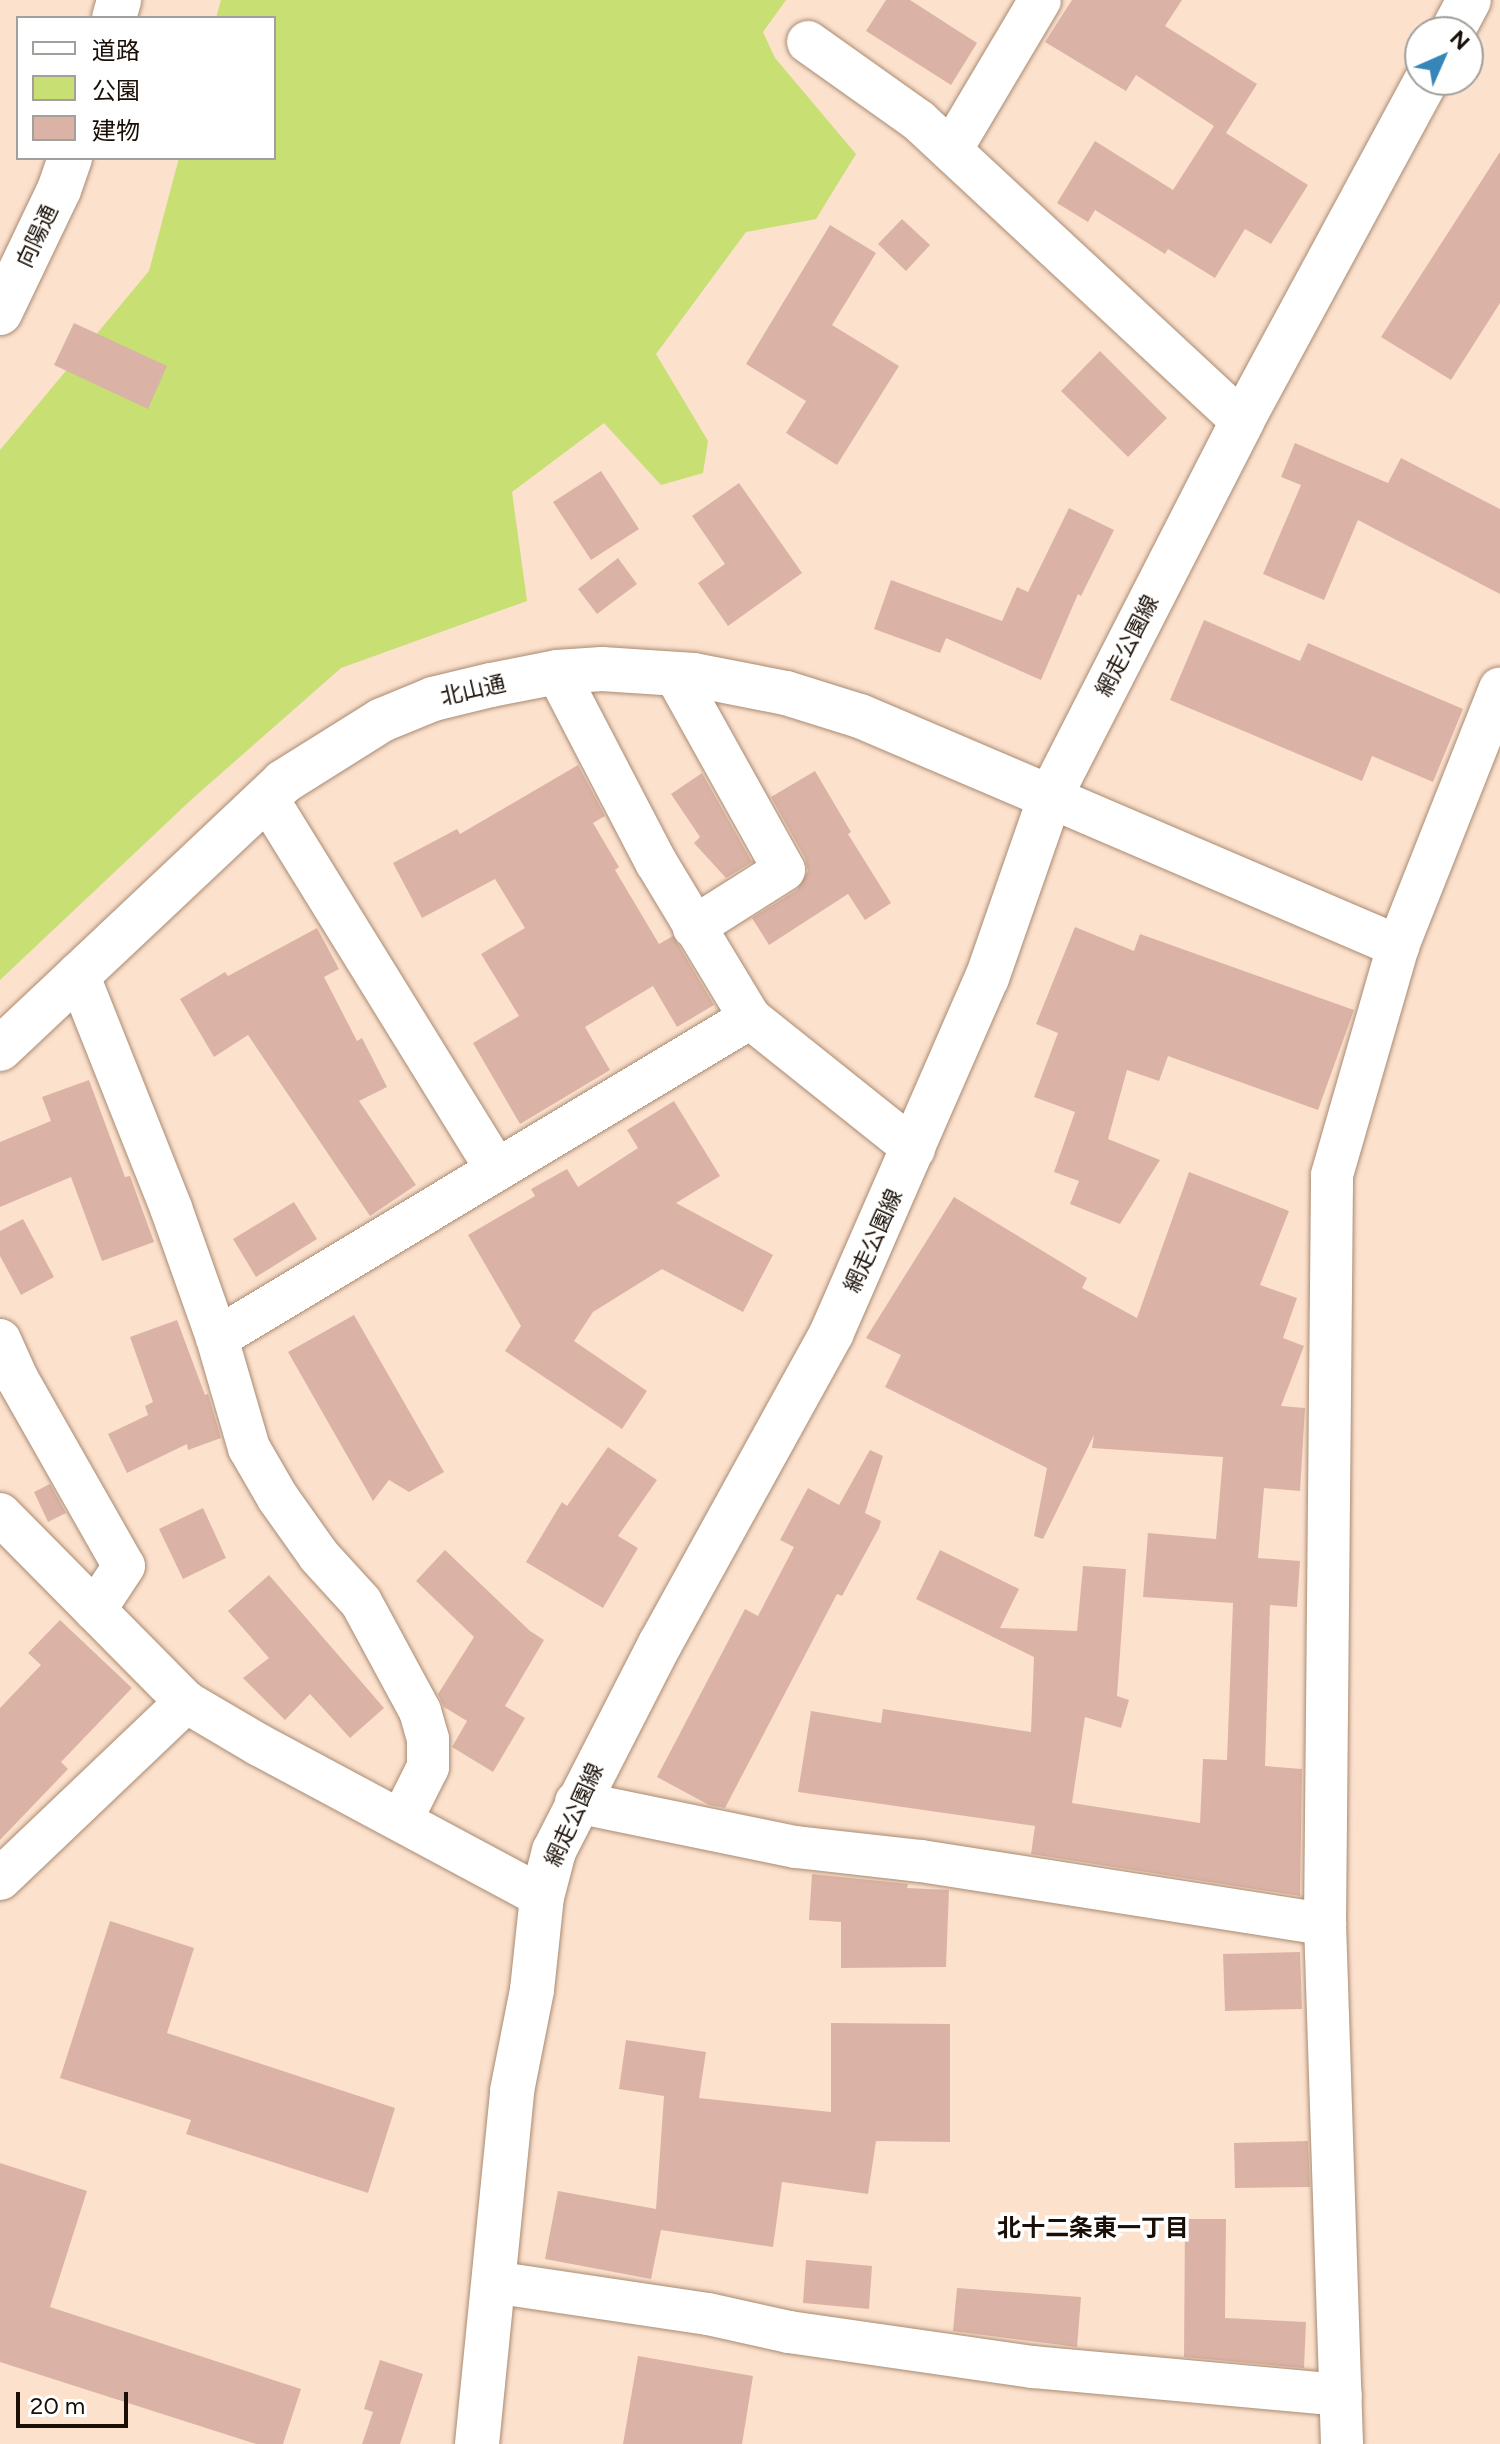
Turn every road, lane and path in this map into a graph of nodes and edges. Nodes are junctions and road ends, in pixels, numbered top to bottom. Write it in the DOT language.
graph roads {
  1 [pos="1040,0"];
  2 [pos="808,42"];
  3 [pos="1417,96"];
  4 [pos="951,150"];
  5 [pos="69,160"];
  6 [pos="0,313"];
  7 [pos="1242,421"];
  8 [pos="557,672"];
  9 [pos="675,674"];
  10 [pos="1500,689"];
  11 [pos="1050,797"];
  12 [pos="267,798"];
  13 [pos="694,927"];
  14 [pos="1398,946"];
  15 [pos="78,974"];
  16 [pos="750,1018"];
  17 [pos="0,1049"];
  18 [pos="914,1149"];
  19 [pos="497,1170"];
  20 [pos="217,1338"];
  21 [pos="0,1340"];
  22 [pos="0,1514"];
  23 [pos="95,1610"];
  24 [pos="186,1702"];
  25 [pos="576,1802"];
  26 [pos="402,1819"];
  27 [pos="0,1879"];
  28 [pos="542,1897"];
  29 [pos="1325,1924"];
  30 [pos="493,2282"];
  31 [pos="1341,2395"];
  32 [pos="477,2444"];
  33 [pos="1342,2444"];
  1 -- 4 [label="street"];
  2 -- 4 [label="street"];
  3 -- 7 [label="main road, 網走公園線"];
  4 -- 7 [label="street"];
  5 -- 6 [label="main road, 向陽通"];
  7 -- 11 [label="main road, 網走公園線"];
  8 -- 9 [label="main road, 北山通"];
  8 -- 12 [label="main road, 北山通"];
  8 -- 13 [label="street"];
  9 -- 11 [label="main road, 北山通"];
  9 -- 13 [label="street"];
  10 -- 14 [label="street"];
  11 -- 14 [label="street"];
  11 -- 18 [label="main road, 網走公園線"];
  12 -- 15 [label="main road, 北山通"];
  12 -- 19 [label="street"];
  13 -- 16 [label="street"];
  14 -- 29 [label="street"];
  15 -- 17 [label="main road, 北山通"];
  15 -- 20 [label="street"];
  16 -- 18 [label="street"];
  16 -- 19 [label="street"];
  18 -- 25 [label="main road, 網走公園線"];
  19 -- 20 [label="street"];
  20 -- 26 [label="street"];
  21 -- 23 [label="street"];
  22 -- 23 [label="street"];
  23 -- 24 [label="street"];
  24 -- 26 [label="street"];
  24 -- 27 [label="street"];
  25 -- 28 [label="main road, 網走公園線"];
  25 -- 29 [label="street"];
  26 -- 28 [label="street"];
  28 -- 30 [label="main road, 網走公園線"];
  29 -- 31 [label="street"];
  30 -- 31 [label="street"];
  30 -- 32 [label="main road, 網走公園線"];
  31 -- 33 [label="street"];
}
